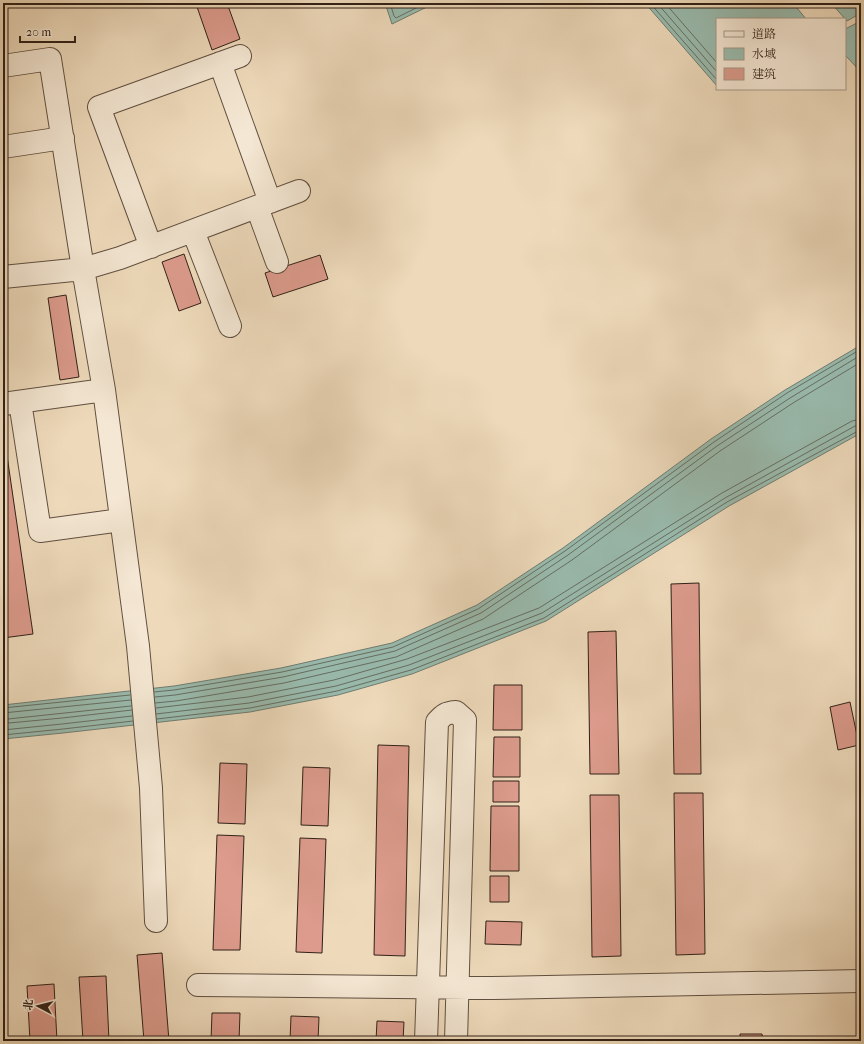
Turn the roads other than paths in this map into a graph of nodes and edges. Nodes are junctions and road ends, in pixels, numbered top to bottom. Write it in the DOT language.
graph roads {
  1 [pos="3,66"];
  2 [pos="62,138"];
  3 [pos="3,147"];
  4 [pos="299,191"];
  5 [pos="264,205"];
  6 [pos="193,231"];
  7 [pos="151,247"];
  8 [pos="277,262"];
  9 [pos="83,269"];
  10 [pos="3,277"];
  11 [pos="230,326"];
  12 [pos="104,390"];
  13 [pos="12,403"];
  14 [pos="121,520"];
  15 [pos="156,921"];
  16 [pos="861,981"];
  17 [pos="198,985"];
  18 [pos="427,987"];
  19 [pos="458,988"];
  20 [pos="426,1041"];
  21 [pos="456,1041"];
  1 -- 2 [label="street"];
  2 -- 3 [label="street"];
  2 -- 9 [label="street"];
  4 -- 5 [label="street"];
  5 -- 6 [label="street"];
  5 -- 7 [label="street"];
  5 -- 8 [label="street"];
  6 -- 7 [label="street"];
  6 -- 11 [label="street"];
  7 -- 9 [label="street"];
  9 -- 10 [label="street"];
  9 -- 12 [label="street"];
  12 -- 13 [label="street"];
  12 -- 14 [label="street"];
  13 -- 14 [label="street"];
  14 -- 15 [label="street"];
  16 -- 19 [label="street"];
  17 -- 18 [label="street"];
  18 -- 19 [label="street"];
  18 -- 19 [label="street"];
  18 -- 20 [label="street"];
  19 -- 21 [label="street"];
}
